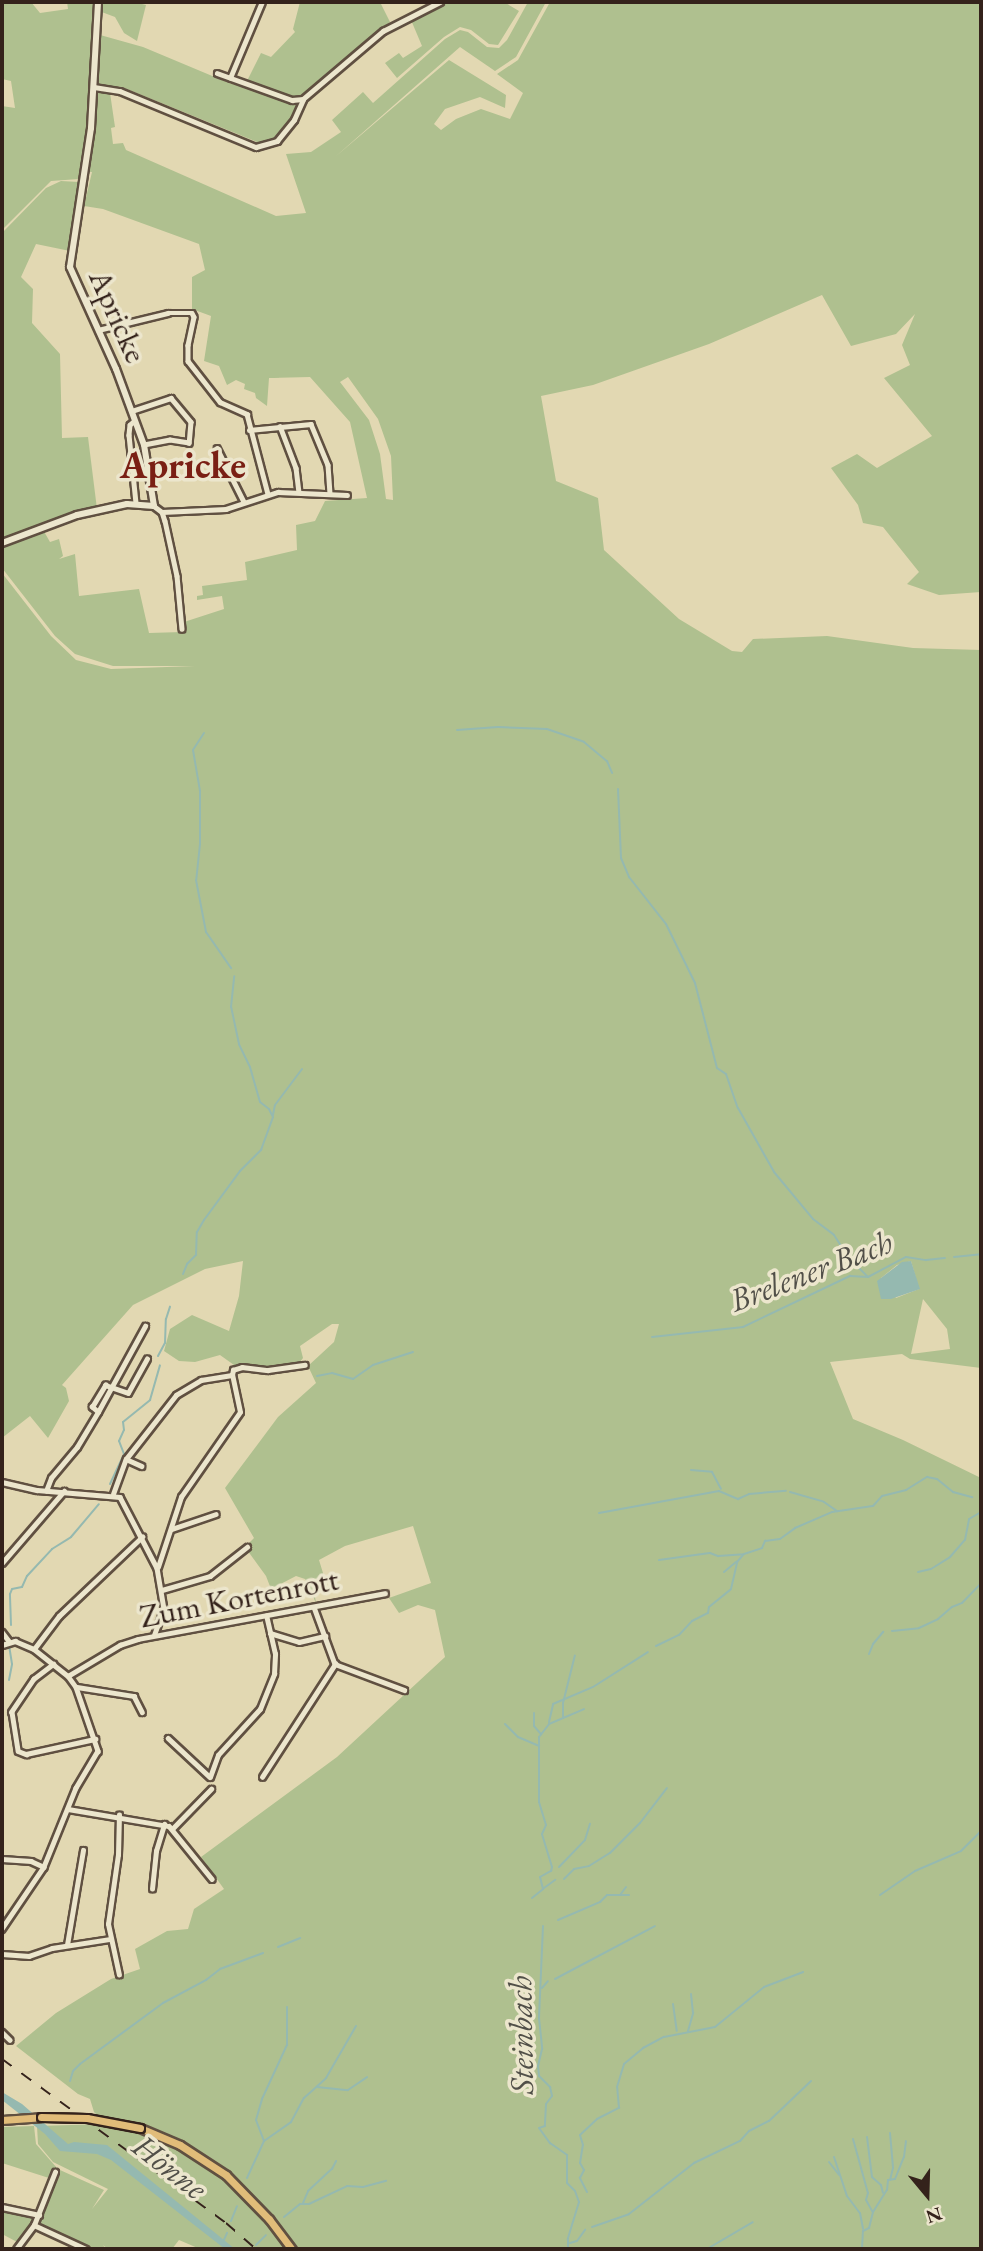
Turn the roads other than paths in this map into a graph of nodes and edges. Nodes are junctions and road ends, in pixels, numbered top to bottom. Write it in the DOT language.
graph roads {
  1 [pos="98,2"];
  2 [pos="262,2"];
  3 [pos="440,2"];
  4 [pos="216,73"];
  5 [pos="230,78"];
  6 [pos="94,87"];
  7 [pos="303,99"];
  8 [pos="98,330"];
  9 [pos="132,411"];
  10 [pos="135,421"];
  11 [pos="280,426"];
  12 [pos="249,430"];
  13 [pos="144,445"];
  14 [pos="217,448"];
  15 [pos="299,491"];
  16 [pos="268,494"];
  17 [pos="330,494"];
  18 [pos="347,495"];
  19 [pos="244,502"];
  20 [pos="136,503"];
  21 [pos="154,506"];
  22 [pos="162,512"];
  23 [pos="2,543"];
  24 [pos="183,629"];
  25 [pos="145,1326"];
  26 [pos="147,1359"];
  27 [pos="305,1365"];
  28 [pos="232,1375"];
  29 [pos="111,1387"];
  30 [pos="126,1459"];
  31 [pos="142,1466"];
  32 [pos="2,1482"];
  33 [pos="46,1491"];
  34 [pos="64,1491"];
  35 [pos="113,1494"];
  36 [pos="216,1514"];
  37 [pos="171,1529"];
  38 [pos="142,1537"];
  39 [pos="247,1547"];
  40 [pos="2,1563"];
  41 [pos="157,1568"];
  42 [pos="162,1590"];
  43 [pos="385,1593"];
  44 [pos="314,1607"];
  45 [pos="266,1616"];
  46 [pos="2,1632"];
  47 [pos="270,1633"];
  48 [pos="155,1635"];
  49 [pos="325,1636"];
  50 [pos="9,1641"];
  51 [pos="2,1645"];
  52 [pos="34,1649"];
  53 [pos="54,1664"];
  54 [pos="335,1664"];
  55 [pos="68,1676"];
  56 [pos="76,1687"];
  57 [pos="404,1690"];
  58 [pos="142,1712"];
  59 [pos="168,1738"];
  60 [pos="95,1739"];
  61 [pos="261,1777"];
  62 [pos="211,1789"];
  63 [pos="68,1809"];
  64 [pos="119,1815"];
  65 [pos="164,1824"];
  66 [pos="172,1829"];
  67 [pos="83,1850"];
  68 [pos="2,1859"];
  69 [pos="44,1867"];
  70 [pos="212,1879"];
  71 [pos="152,1889"];
  72 [pos="2,1929"];
  73 [pos="110,1939"];
  74 [pos="67,1945"];
  75 [pos="2,1954"];
  76 [pos="119,1975"];
  77 [pos="2,2032"];
  78 [pos="10,2039"];
  79 [pos="2,2120"];
  80 [pos="55,2172"];
  81 [pos="2,2207"];
  82 [pos="39,2215"];
  83 [pos="34,2225"];
  84 [pos="16,2249"];
  85 [pos="86,2249"];
  86 [pos="292,2249"];
  1 -- 6 [label="street, Apricke"];
  2 -- 5 [label="street"];
  3 -- 7 [label="street"];
  4 -- 5 [label="street"];
  5 -- 7 [label="street"];
  6 -- 7 [label="street"];
  6 -- 8 [label="street, Apricke"];
  8 -- 9 [label="street, Apricke"];
  8 -- 12 [label="street"];
  9 -- 10 [label="street, Apricke"];
  9 -- 13 [label="street"];
  10 -- 13 [label="street, Apricke"];
  10 -- 20 [label="street, Apricke"];
  11 -- 12 [label="street"];
  11 -- 15 [label="street"];
  11 -- 17 [label="street"];
  12 -- 16 [label="street"];
  13 -- 21 [label="street, Apricke"];
  14 -- 19 [label="street"];
  15 -- 16 [label="street"];
  15 -- 17 [label="street"];
  16 -- 19 [label="street"];
  17 -- 18 [label="street"];
  19 -- 22 [label="street"];
  20 -- 21 [label="street"];
  20 -- 23 [label="street"];
  21 -- 22 [label="street"];
  22 -- 24 [label="street"];
  25 -- 29 [label="street"];
  26 -- 29 [label="street"];
  27 -- 28 [label="street"];
  28 -- 30 [label="street"];
  28 -- 37 [label="street"];
  29 -- 33 [label="street"];
  30 -- 31 [label="street"];
  30 -- 35 [label="street"];
  32 -- 33 [label="street"];
  33 -- 34 [label="street"];
  34 -- 35 [label="street"];
  34 -- 40 [label="street"];
  35 -- 38 [label="street"];
  36 -- 37 [label="street"];
  37 -- 41 [label="street"];
  38 -- 41 [label="street"];
  38 -- 52 [label="street"];
  39 -- 42 [label="street"];
  41 -- 42 [label="street"];
  42 -- 48 [label="street"];
  43 -- 44 [label="street, Zum Kortenrott"];
  44 -- 45 [label="street, Zum Kortenrott"];
  44 -- 49 [label="street"];
  45 -- 47 [label="street"];
  45 -- 48 [label="street, Zum Kortenrott"];
  46 -- 50 [label="street"];
  47 -- 49 [label="street"];
  47 -- 59 [label="street"];
  48 -- 55 [label="street, Zum Kortenrott"];
  49 -- 54 [label="street"];
  50 -- 51 [label="street"];
  50 -- 52 [label="street"];
  52 -- 53 [label="street"];
  53 -- 55 [label="street"];
  53 -- 60 [label="street"];
  54 -- 57 [label="street"];
  54 -- 61 [label="street"];
  55 -- 56 [label="street"];
  56 -- 58 [label="street"];
  56 -- 60 [label="street"];
  60 -- 63 [label="street"];
  62 -- 66 [label="street"];
  63 -- 64 [label="street"];
  63 -- 69 [label="street"];
  64 -- 65 [label="street"];
  64 -- 73 [label="street"];
  65 -- 66 [label="street"];
  65 -- 71 [label="street"];
  66 -- 70 [label="street"];
  67 -- 74 [label="street"];
  68 -- 69 [label="street"];
  69 -- 72 [label="street"];
  73 -- 74 [label="street"];
  73 -- 76 [label="street"];
  74 -- 75 [label="street"];
  77 -- 78 [label="street"];
  79 -- 86 [label="main road, bridge"];
  80 -- 82 [label="street"];
  81 -- 82 [label="street"];
  82 -- 83 [label="street"];
  83 -- 84 [label="street"];
  83 -- 85 [label="street"];
}
